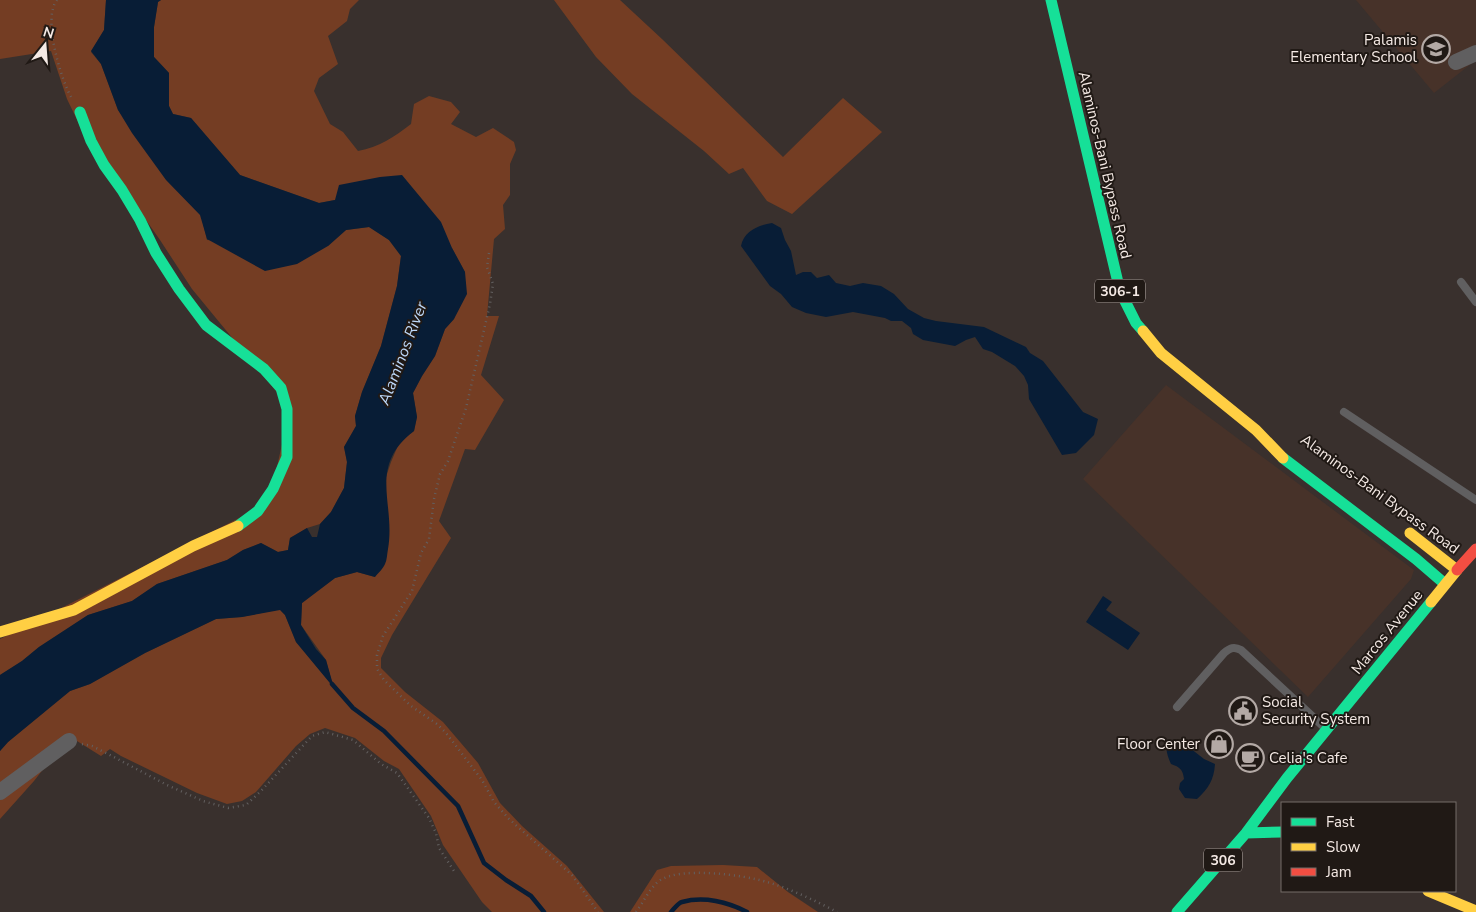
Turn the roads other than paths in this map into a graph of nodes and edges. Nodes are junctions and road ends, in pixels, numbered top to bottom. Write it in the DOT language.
graph roads {
  1 [pos="1051,0"];
  2 [pos="1476,53"];
  3 [pos="1456,62"];
  4 [pos="80,112"];
  5 [pos="1461,282"];
  6 [pos="1476,302"];
  7 [pos="1344,412"];
  8 [pos="1256,430"];
  9 [pos="1289,445"];
  10 [pos="1476,500"];
  11 [pos="1403,528"];
  12 [pos="1476,549"];
  13 [pos="1457,570"];
  14 [pos="1445,584"];
  15 [pos="0,632"];
  16 [pos="1177,707"];
  17 [pos="1326,729"];
  18 [pos="69,741"];
  19 [pos="1287,778"];
  20 [pos="0,792"];
  21 [pos="1290,795"];
  22 [pos="1274,815"];
  23 [pos="1281,832"];
  24 [pos="1246,833"];
  25 [pos="1430,892"];
  26 [pos="1177,912"];
  27 [pos="1476,912"];
  1 -- 8 [label="main road, Alaminos-Bani Bypass Road / 306-1"];
  2 -- 3 [label="street"];
  4 -- 15 [label="main road"];
  5 -- 6 [label="lane"];
  7 -- 10 [label="lane"];
  8 -- 9 [label="main road, Alaminos-Bani Bypass Road / 306-1"];
  8 -- 14 [label="main road, Alaminos-Bani Bypass Road / 306-1"];
  11 -- 13 [label="main road, Alaminos-Bani Bypass Road"];
  12 -- 13 [label="main road, Marcos Avenue / 306"];
  13 -- 14 [label="main road, Marcos Avenue / 306"];
  14 -- 17 [label="main road, Marcos Avenue / 306"];
  16 -- 17 [label="lane"];
  17 -- 19 [label="main road, Marcos Avenue / 306"];
  18 -- 20 [label="street"];
  19 -- 21 [label="main road"];
  19 -- 22 [label="main road, Marcos Avenue / 306"];
  22 -- 24 [label="main road, 306"];
  23 -- 24 [label="main road"];
  24 -- 26 [label="main road, 306"];
  25 -- 27 [label="main road"];
}
